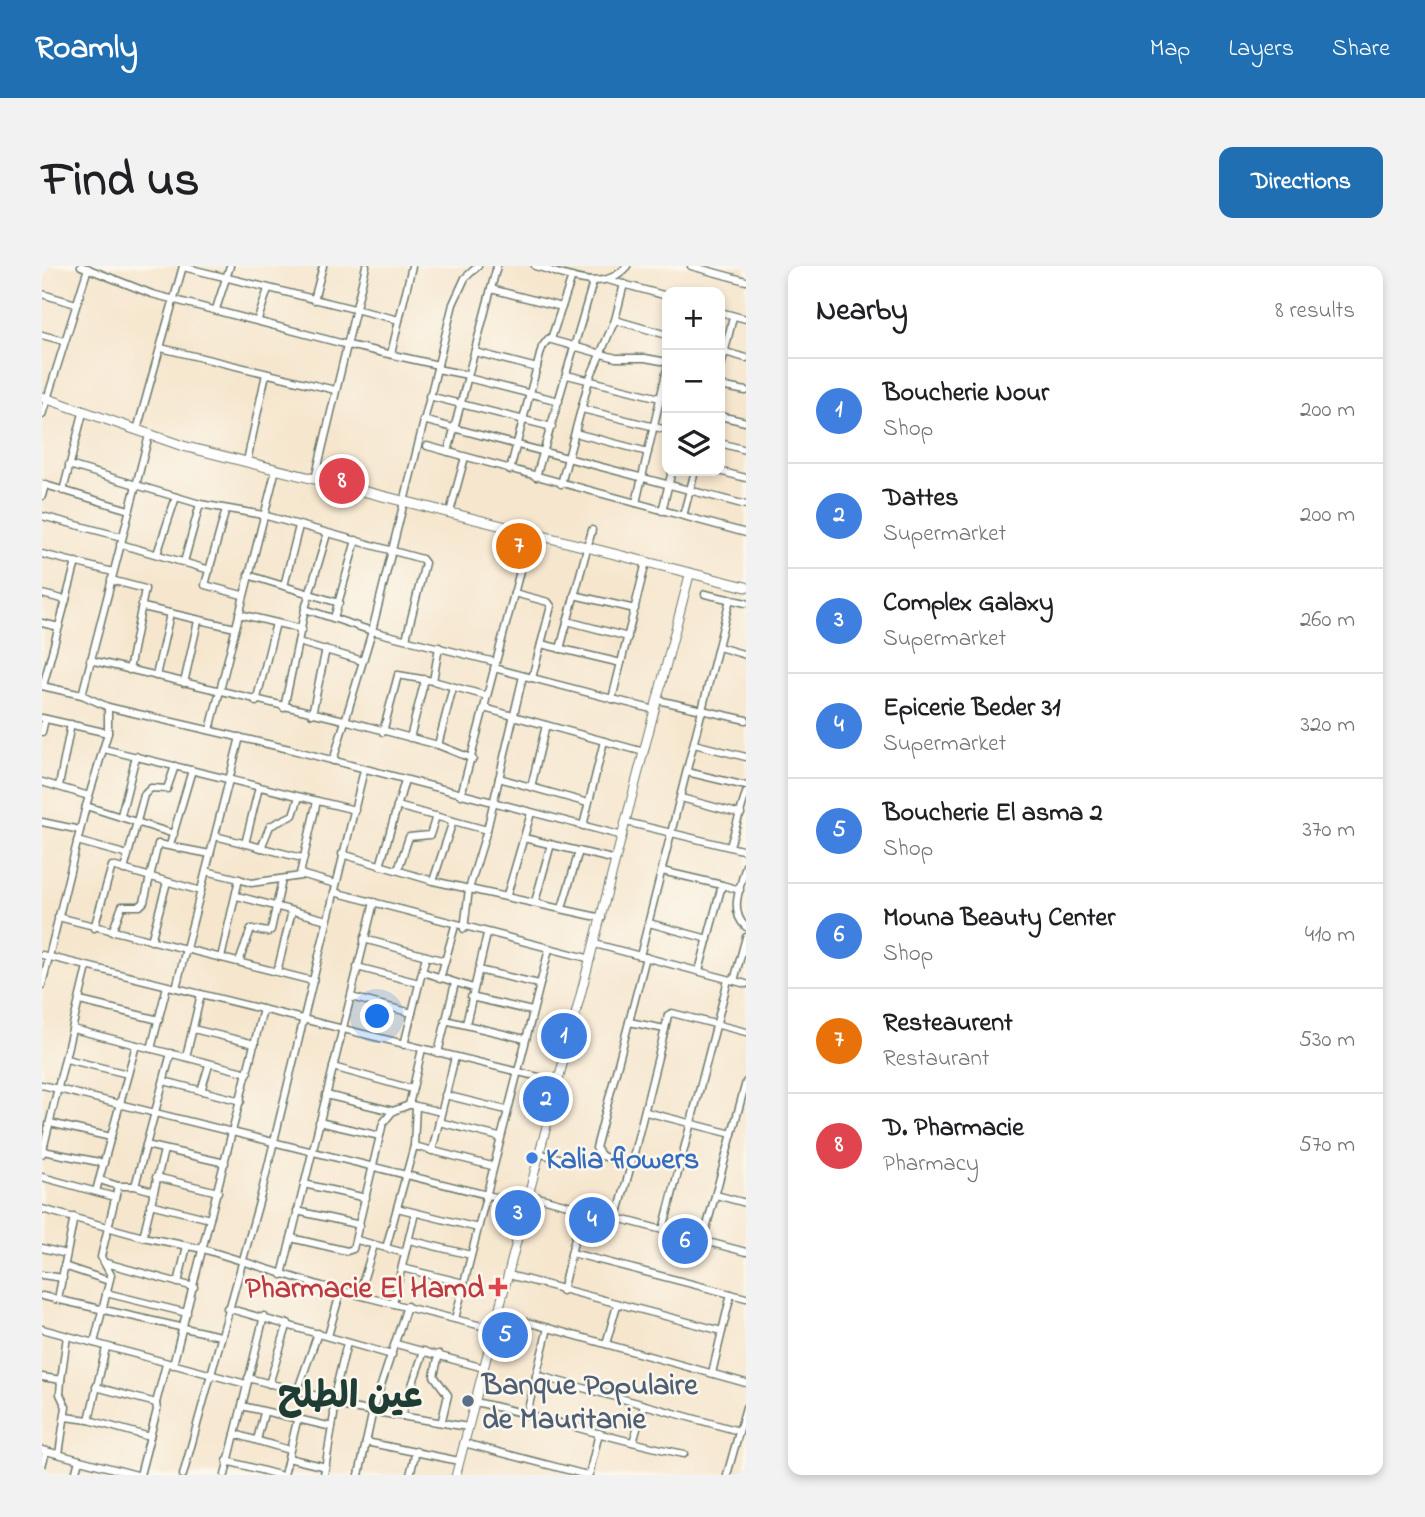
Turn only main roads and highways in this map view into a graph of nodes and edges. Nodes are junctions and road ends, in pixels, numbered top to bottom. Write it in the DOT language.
graph roads {
  1 [pos="44,398"];
  2 [pos="691,573"];
  3 [pos="746,587"];
  4 [pos="456,1475"];
  1 -- 2 [label="highway"];
  2 -- 3 [label="highway"];
  2 -- 4 [label="main road"];
}
